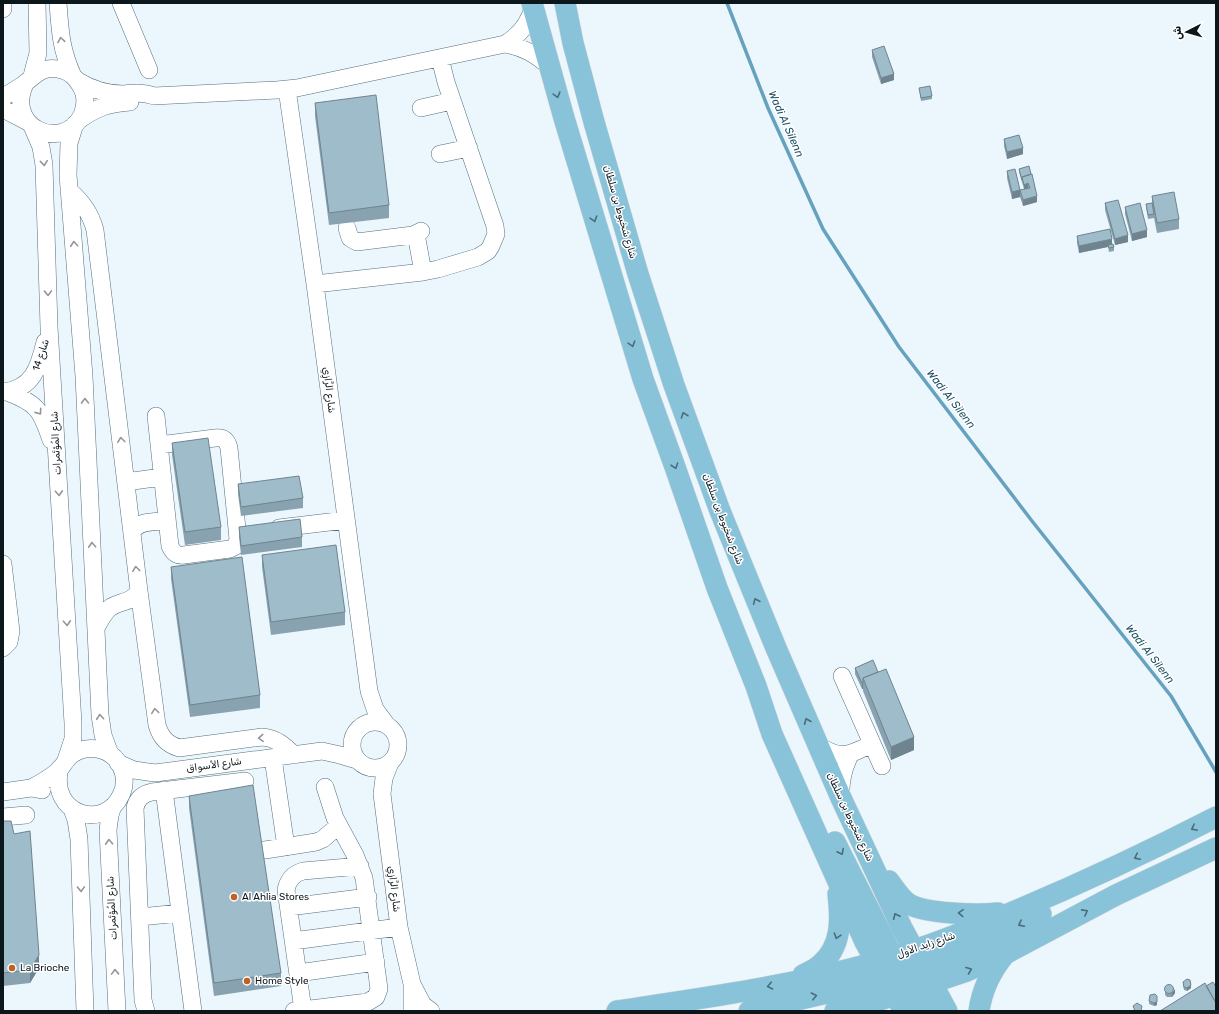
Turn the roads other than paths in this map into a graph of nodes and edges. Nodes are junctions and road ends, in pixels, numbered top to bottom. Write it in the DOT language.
graph roads {
  1 [pos="4,3"];
  2 [pos="37,3"];
  3 [pos="58,3"];
  4 [pos="121,3"];
  5 [pos="565,3"];
  6 [pos="533,5"];
  7 [pos="3,9"];
  8 [pos="505,44"];
  9 [pos="440,58"];
  10 [pos="550,67"];
  11 [pos="150,70"];
  12 [pos="75,78"];
  13 [pos="29,79"];
  14 [pos="287,89"];
  15 [pos="154,96"];
  16 [pos="3,97"];
  17 [pos="452,101"];
  18 [pos="421,108"];
  19 [pos="3,110"];
  20 [pos="77,122"];
  21 [pos="30,124"];
  22 [pos="469,148"];
  23 [pos="440,154"];
  24 [pos="69,190"];
  25 [pos="347,228"];
  26 [pos="423,272"];
  27 [pos="315,284"];
  28 [pos="49,327"];
  29 [pos="5,392"];
  30 [pos="156,416"];
  31 [pos="159,445"];
  32 [pos="58,461"];
  33 [pos="125,474"];
  34 [pos="162,477"];
  35 [pos="346,520"];
  36 [pos="167,521"];
  37 [pos="261,530"];
  38 [pos="132,534"];
  39 [pos="3,564"];
  40 [pos="139,591"];
  41 [pos="96,628"];
  42 [pos="3,648"];
  43 [pos="842,676"];
  44 [pos="368,691"];
  45 [pos="386,724"];
  46 [pos="356,730"];
  47 [pos="772,734"];
  48 [pos="817,744"];
  49 [pos="872,744"];
  50 [pos="322,751"];
  51 [pos="294,755"];
  52 [pos="850,755"];
  53 [pos="273,758"];
  54 [pos="114,759"];
  55 [pos="361,763"];
  56 [pos="390,763"];
  57 [pos="63,764"];
  58 [pos="882,766"];
  59 [pos="155,773"];
  60 [pos="245,781"];
  61 [pos="325,787"];
  62 [pos="31,788"];
  63 [pos="164,790"];
  64 [pos="3,792"];
  65 [pos="382,794"];
  66 [pos="841,798"];
  67 [pos="117,800"];
  68 [pos="68,805"];
  69 [pos="26,815"];
  70 [pos="3,817"];
  71 [pos="1216,817"];
  72 [pos="338,826"];
  73 [pos="286,847"];
  74 [pos="1216,848"];
  75 [pos="865,849"];
  76 [pos="265,850"];
  77 [pos="360,866"];
  78 [pos="834,870"];
  79 [pos="1101,874"];
  80 [pos="368,897"];
  81 [pos="112,906"];
  82 [pos="289,907"];
  83 [pos="180,912"];
  84 [pos="1014,912"];
  85 [pos="140,918"];
  86 [pos="399,927"];
  87 [pos="372,930"];
  88 [pos="114,932"];
  89 [pos="293,941"];
  90 [pos="1005,954"];
  91 [pos="376,962"];
  92 [pos="298,973"];
  93 [pos="904,976"];
  94 [pos="793,981"];
  95 [pos="412,984"];
  96 [pos="299,1010"];
  97 [pos="85,1011"];
  98 [pos="117,1011"];
  99 [pos="146,1011"];
  100 [pos="193,1011"];
  101 [pos="412,1011"];
  102 [pos="431,1011"];
  103 [pos="617,1011"];
  104 [pos="749,1011"];
  105 [pos="835,1011"];
  106 [pos="926,1011"];
  107 [pos="947,1011"];
  108 [pos="979,1011"];
  1 -- 7 [label="street"];
  2 -- 13 [label="street"];
  12 -- 3 [label="street, one-way"];
  4 -- 11 [label="street"];
  48 -- 5 [label="main road, شارع شخبوط بن سلطان, one-way"];
  6 -- 8 [label="street"];
  6 -- 10 [label="main road, شارع شخبوط بن سلطان"];
  8 -- 9 [label="street"];
  8 -- 10 [label="street"];
  9 -- 14 [label="street"];
  9 -- 17 [label="street"];
  10 -- 47 [label="main road, شارع شخبوط بن سلطان, one-way"];
  12 -- 13 [label="street"];
  12 -- 15 [label="street"];
  12 -- 20 [label="street"];
  13 -- 16 [label="street"];
  13 -- 21 [label="street"];
  14 -- 15 [label="street"];
  14 -- 27 [label="street, شارع الرَّازِي"];
  15 -- 20 [label="street"];
  17 -- 18 [label="street"];
  17 -- 22 [label="street"];
  19 -- 21 [label="street"];
  20 -- 21 [label="street"];
  20 -- 24 [label="street"];
  21 -- 28 [label="street, شارع المُؤتَمرات, one-way"];
  22 -- 23 [label="street"];
  22 -- 26 [label="street"];
  33 -- 24 [label="street, one-way"];
  41 -- 24 [label="street, one-way"];
  25 -- 26 [label="street"];
  26 -- 27 [label="street"];
  27 -- 35 [label="street, شارع الرَّازِي"];
  28 -- 29 [label="street, شارع 14"];
  28 -- 32 [label="street, شارع المُؤتَمرات"];
  29 -- 32 [label="street, شارع 14, one-way"];
  30 -- 31 [label="street"];
  31 -- 34 [label="street"];
  31 -- 36 [label="street"];
  32 -- 57 [label="street, شارع المُؤتَمرات, one-way"];
  33 -- 34 [label="street"];
  33 -- 38 [label="street"];
  34 -- 36 [label="street"];
  35 -- 37 [label="street"];
  35 -- 44 [label="street, شارع الرَّازِي"];
  36 -- 38 [label="street"];
  40 -- 38 [label="street, one-way"];
  39 -- 42 [label="street"];
  40 -- 41 [label="street"];
  51 -- 40 [label="street, one-way"];
  54 -- 41 [label="street, one-way"];
  43 -- 49 [label="street"];
  44 -- 45 [label="street, شارع الرَّازِي"];
  44 -- 46 [label="street, شارع الرَّازِي"];
  45 -- 46 [label="street"];
  45 -- 56 [label="street"];
  46 -- 50 [label="street, شارع الأسواق"];
  46 -- 55 [label="street"];
  47 -- 78 [label="main road, شارع شخبوط بن سلطان"];
  47 -- 93 [label="main road, one-way"];
  48 -- 52 [label="street"];
  48 -- 66 [label="main road, شارع شخبوط بن سلطان"];
  49 -- 52 [label="street"];
  49 -- 58 [label="street"];
  50 -- 51 [label="street, شارع الأسواق"];
  50 -- 55 [label="street, شارع الأسواق"];
  51 -- 53 [label="street, شارع الأسواق"];
  52 -- 66 [label="street"];
  53 -- 59 [label="street, شارع الأسواق"];
  53 -- 73 [label="street"];
  54 -- 57 [label="street"];
  54 -- 59 [label="street, شارع الأسواق"];
  54 -- 67 [label="street"];
  55 -- 56 [label="street"];
  55 -- 65 [label="street, شارع الرَّازِي"];
  56 -- 65 [label="street, شارع الرَّازِي"];
  57 -- 62 [label="street"];
  57 -- 68 [label="street"];
  59 -- 67 [label="street, شارع الأسواق"];
  60 -- 63 [label="street"];
  61 -- 72 [label="street"];
  62 -- 64 [label="street"];
  62 -- 68 [label="street"];
  63 -- 83 [label="street"];
  63 -- 85 [label="street"];
  65 -- 86 [label="street, شارع الرَّازِي"];
  66 -- 75 [label="main road, شارع شخبوط بن سلطان"];
  67 -- 68 [label="street"];
  81 -- 67 [label="street, شارع المُؤتَمرات, one-way"];
  68 -- 97 [label="street, one-way"];
  69 -- 70 [label="street"];
  71 -- 79 [label="main road, شارع زايد الأول, one-way"];
  72 -- 73 [label="street"];
  72 -- 77 [label="street"];
  73 -- 76 [label="street"];
  90 -- 74 [label="main road, شارع زايد الأول, one-way"];
  84 -- 75 [label="main road, one-way"];
  93 -- 75 [label="main road, شارع شخبوط بن سلطان, one-way"];
  77 -- 80 [label="street"];
  77 -- 82 [label="street"];
  78 -- 93 [label="main road, شارع شخبوط بن سلطان"];
  78 -- 94 [label="main road, one-way"];
  79 -- 84 [label="main road, شارع زايد الأول"];
  79 -- 93 [label="main road, one-way"];
  80 -- 82 [label="street"];
  80 -- 87 [label="street"];
  81 -- 85 [label="street"];
  81 -- 88 [label="street, شارع المُؤتَمرات"];
  82 -- 89 [label="street"];
  83 -- 85 [label="street"];
  83 -- 100 [label="street"];
  84 -- 93 [label="main road, شارع زايد الأول"];
  85 -- 88 [label="street"];
  85 -- 99 [label="street"];
  86 -- 87 [label="street"];
  86 -- 95 [label="street, شارع الرَّازِي"];
  87 -- 89 [label="street"];
  87 -- 91 [label="street"];
  98 -- 88 [label="street, شارع المُؤتَمرات, one-way"];
  89 -- 92 [label="street"];
  93 -- 90 [label="main road, شارع زايد الأول, one-way"];
  90 -- 108 [label="main road"];
  91 -- 92 [label="street"];
  91 -- 96 [label="street"];
  92 -- 96 [label="street"];
  93 -- 94 [label="main road, شارع زايد الأول"];
  104 -- 93 [label="main road, one-way"];
  93 -- 105 [label="main road, شارع زايد الأول"];
  93 -- 106 [label="main road"];
  93 -- 107 [label="main road, شارع شخبوط بن سلطان"];
  94 -- 103 [label="main road, شارع زايد الأول, one-way"];
  95 -- 101 [label="street, شارع الرَّازِي"];
  95 -- 102 [label="street, شارع الرَّازِي"];
}
